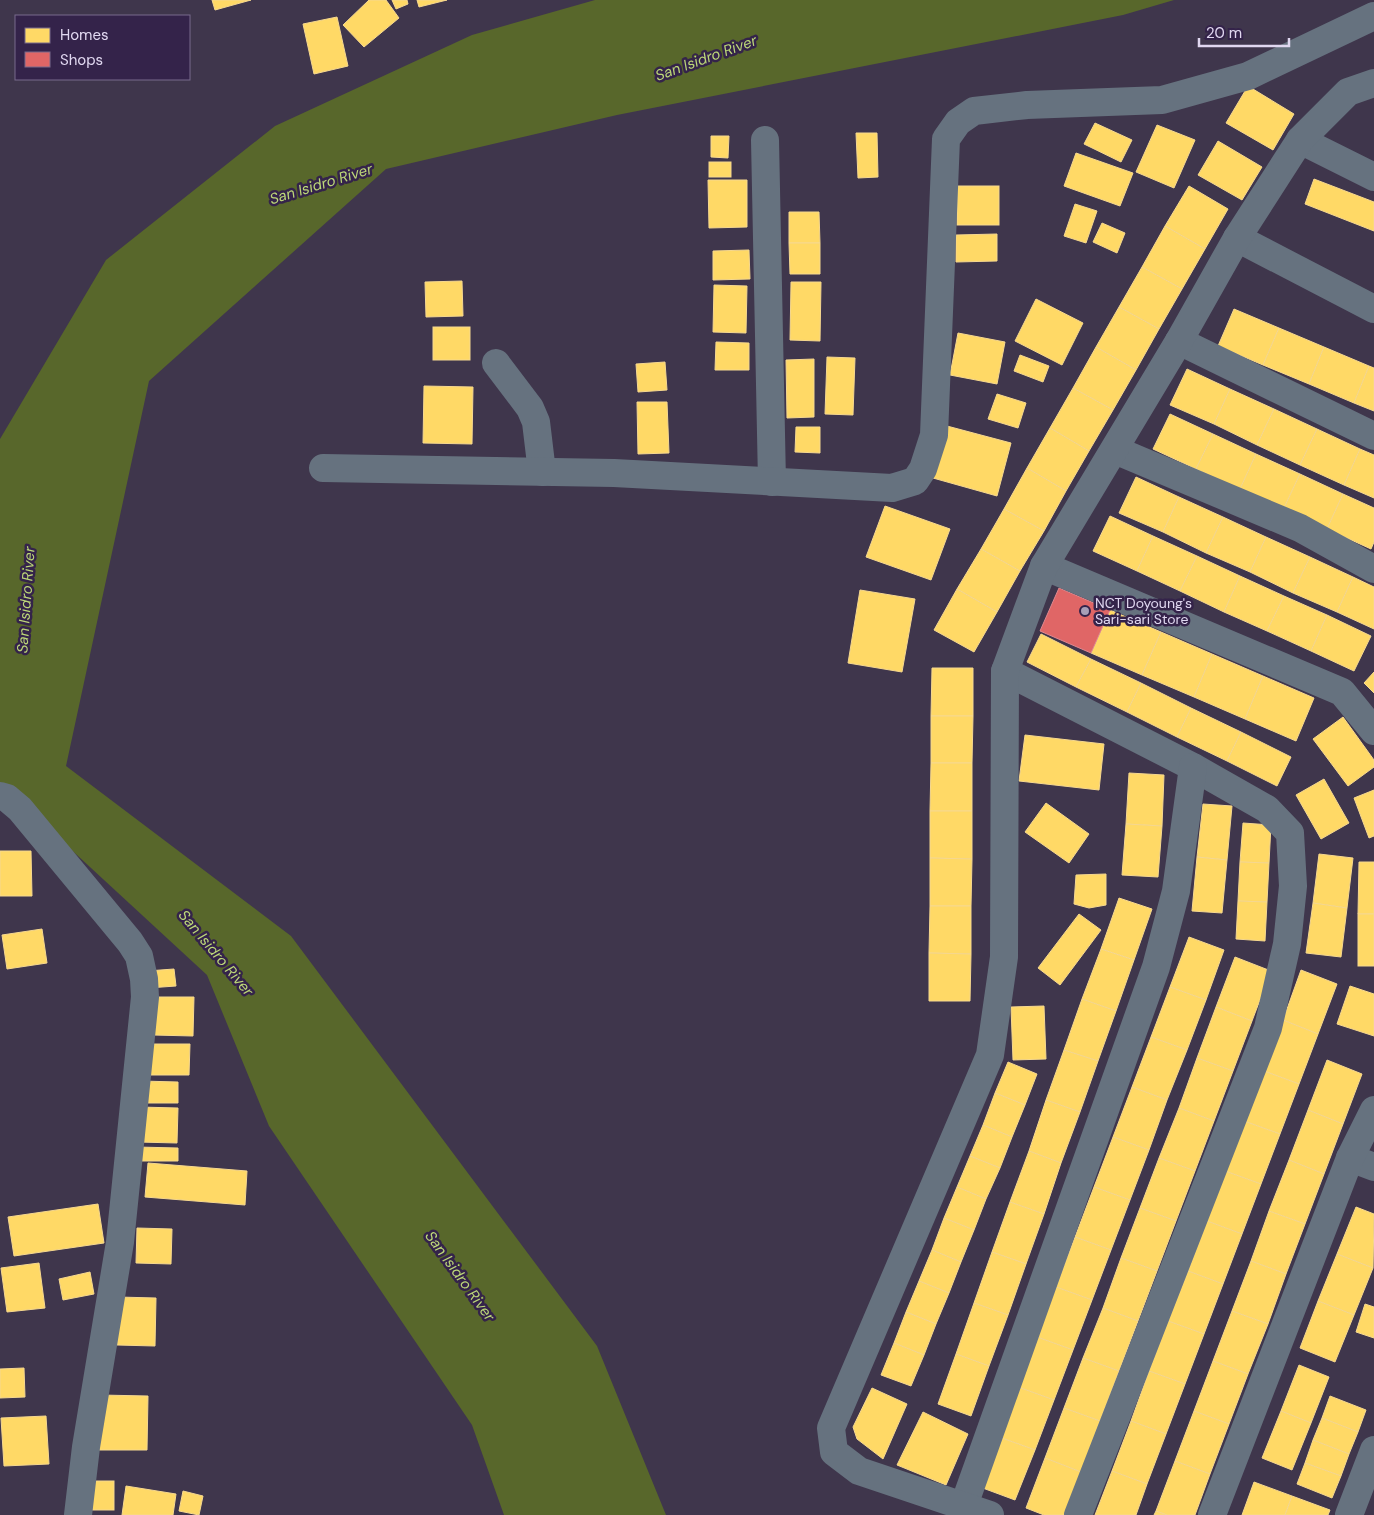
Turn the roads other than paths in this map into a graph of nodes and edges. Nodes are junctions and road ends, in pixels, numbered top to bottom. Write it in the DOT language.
graph roads {
  1 [pos="1374,16"];
  2 [pos="1374,83"];
  3 [pos="765,140"];
  4 [pos="1300,140"];
  5 [pos="1374,177"];
  6 [pos="1237,238"];
  7 [pos="1374,309"];
  8 [pos="1179,341"];
  9 [pos="496,363"];
  10 [pos="1374,436"];
  11 [pos="1115,450"];
  12 [pos="323,468"];
  13 [pos="542,472"];
  14 [pos="772,482"];
  15 [pos="1044,566"];
  16 [pos="1374,569"];
  17 [pos="1005,671"];
  18 [pos="1374,731"];
  19 [pos="1193,767"];
  20 [pos="0,796"];
  21 [pos="1374,1110"];
  22 [pos="1362,1162"];
  23 [pos="1374,1450"];
  24 [pos="964,1505"];
  25 [pos="78,1515"];
  26 [pos="990,1515"];
  27 [pos="1078,1515"];
  28 [pos="1212,1515"];
  29 [pos="1349,1515"];
  1 -- 14 [label="street"];
  2 -- 4 [label="street"];
  3 -- 14 [label="street"];
  4 -- 5 [label="street"];
  4 -- 6 [label="street"];
  6 -- 7 [label="street"];
  6 -- 8 [label="street"];
  8 -- 10 [label="street"];
  8 -- 11 [label="street"];
  9 -- 13 [label="street"];
  11 -- 15 [label="street"];
  11 -- 16 [label="street"];
  12 -- 13 [label="street"];
  13 -- 14 [label="street"];
  15 -- 17 [label="street"];
  15 -- 18 [label="street"];
  17 -- 19 [label="street"];
  17 -- 24 [label="street"];
  19 -- 24 [label="street"];
  19 -- 27 [label="street"];
  20 -- 25 [label="street"];
  21 -- 22 [label="street"];
  22 -- 28 [label="street"];
  23 -- 29 [label="street"];
  24 -- 26 [label="street"];
}
